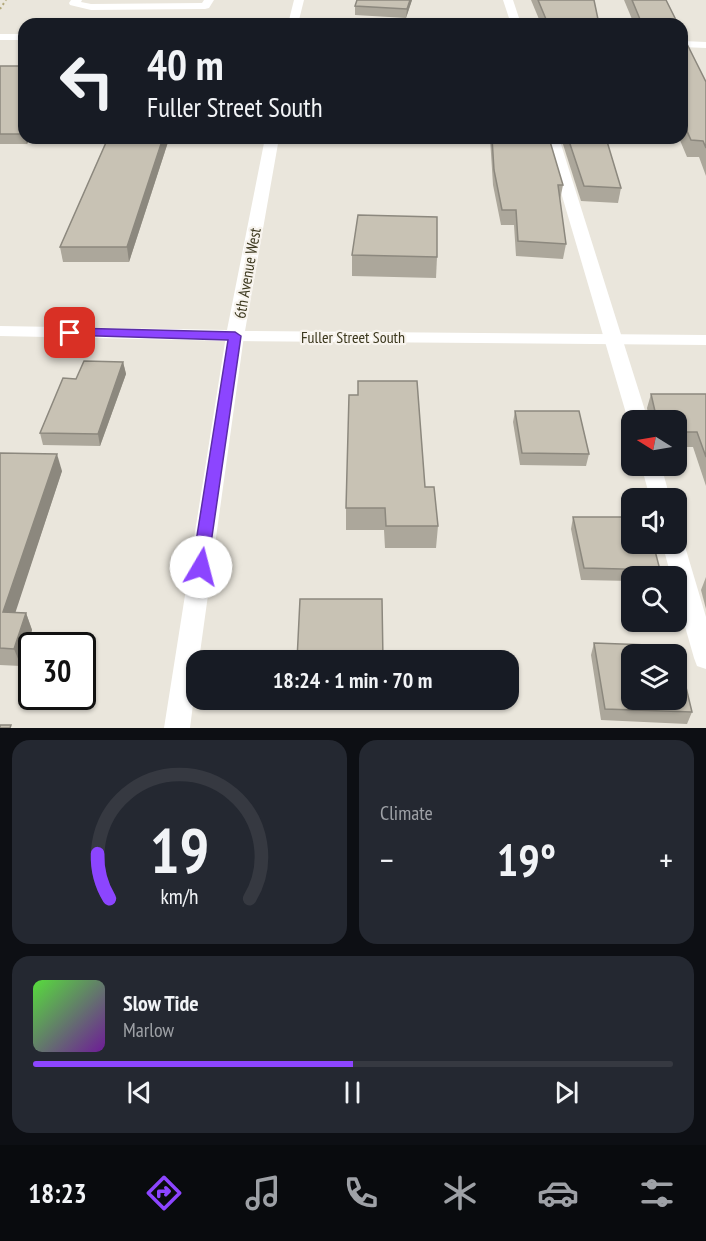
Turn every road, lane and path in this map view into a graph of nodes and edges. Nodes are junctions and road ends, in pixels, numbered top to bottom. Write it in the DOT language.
graph roads {
  1 [pos="6,0"];
  2 [pos="77,0"];
  3 [pos="209,0"];
  4 [pos="299,0"];
  5 [pos="508,0"];
  6 [pos="0,9"];
  7 [pos="294,18"];
  8 [pos="514,18"];
  9 [pos="0,37"];
  10 [pos="18,38"];
  11 [pos="688,44"];
  12 [pos="706,45"];
  13 [pos="271,144"];
  14 [pos="554,144"];
  15 [pos="0,331"];
  16 [pos="235,336"];
  17 [pos="615,339"];
  18 [pos="706,340"];
  19 [pos="635,410"];
  20 [pos="676,554"];
  21 [pos="706,658"];
  22 [pos="177,728"];
  1 -- 6 [label="path"];
  2 -- 3 [label="street"];
  4 -- 7 [label="street"];
  5 -- 8 [label="street"];
  9 -- 10 [label="street"];
  11 -- 12 [label="street"];
  13 -- 16 [label="street, 6th Avenue West"];
  14 -- 17 [label="street"];
  15 -- 16 [label="street, Fuller Street South"];
  16 -- 17 [label="street, Fuller Street South"];
  16 -- 22 [label="street, 6th Avenue West"];
  17 -- 18 [label="street, Fuller Street South"];
  17 -- 19 [label="street"];
  20 -- 21 [label="street"];
}
